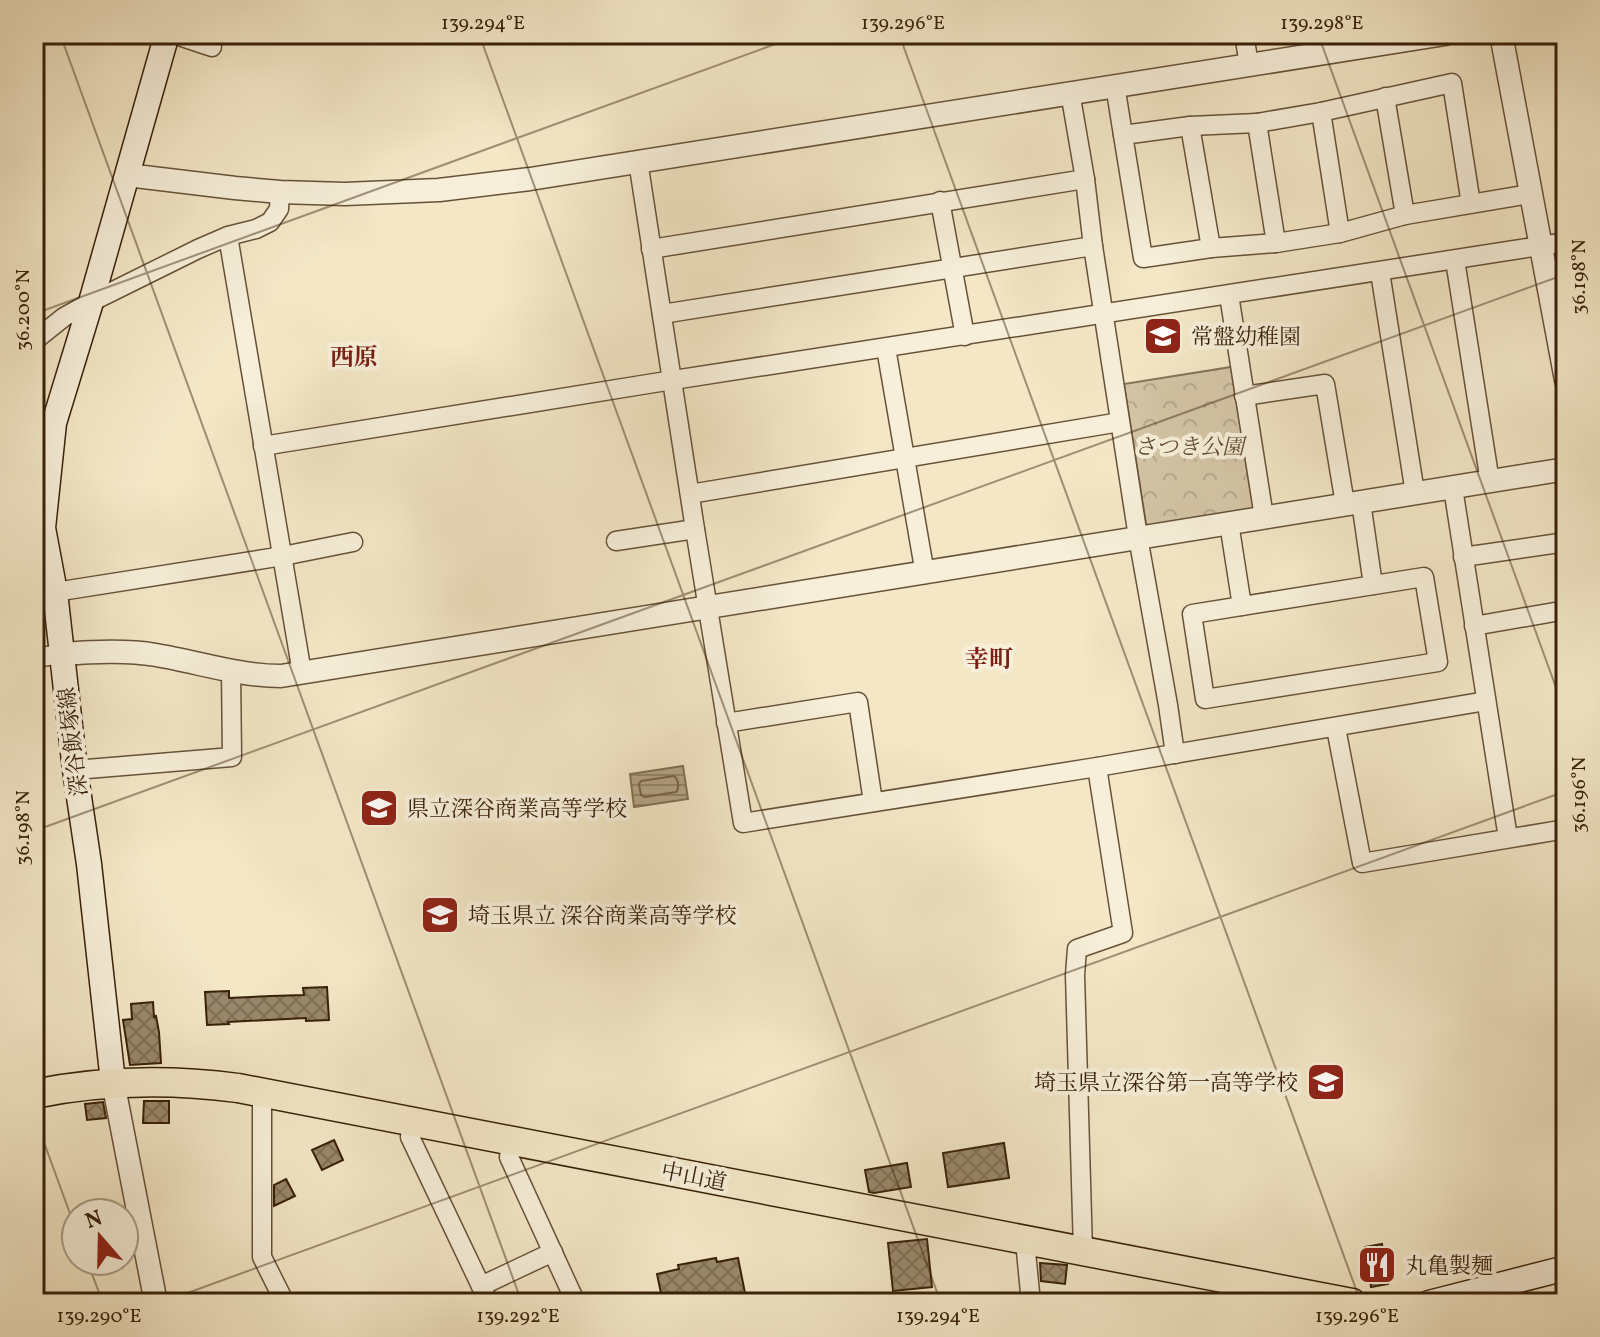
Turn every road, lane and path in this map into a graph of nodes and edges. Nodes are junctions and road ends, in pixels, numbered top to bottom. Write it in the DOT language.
graph roads {
  1 [pos="167,34"];
  2 [pos="173,34"];
  3 [pos="1244,34"];
  4 [pos="1445,34"];
  5 [pos="1501,34"];
  6 [pos="212,47"];
  7 [pos="1249,65"];
  8 [pos="1115,85"];
  9 [pos="1070,92"];
  10 [pos="1385,97"];
  11 [pos="1321,112"];
  12 [pos="1257,123"];
  13 [pos="1190,126"];
  14 [pos="1123,135"];
  15 [pos="638,161"];
  16 [pos="127,175"];
  17 [pos="1085,179"];
  18 [pos="280,192"];
  19 [pos="1530,194"];
  20 [pos="940,201"];
  21 [pos="1471,204"];
  22 [pos="1405,215"];
  23 [pos="1340,233"];
  24 [pos="228,236"];
  25 [pos="1566,242"];
  26 [pos="1276,243"];
  27 [pos="1093,246"];
  28 [pos="1541,247"];
  29 [pos="1211,248"];
  30 [pos="651,249"];
  31 [pos="1455,260"];
  32 [pos="952,269"];
  33 [pos="1380,272"];
  34 [pos="1229,295"];
  35 [pos="91,302"];
  36 [pos="662,314"];
  37 [pos="1103,315"];
  38 [pos="965,336"];
  39 [pos="34,341"];
  40 [pos="886,348"];
  41 [pos="673,380"];
  42 [pos="1566,380"];
  43 [pos="1244,396"];
  44 [pos="44,420"];
  45 [pos="1120,422"];
  46 [pos="263,446"];
  47 [pos="905,457"];
  48 [pos="1566,469"];
  49 [pos="1490,482"];
  50 [pos="1453,488"];
  51 [pos="1415,493"];
  52 [pos="690,494"];
  53 [pos="1353,503"];
  54 [pos="1264,517"];
  55 [pos="1229,523"];
  56 [pos="38,527"];
  57 [pos="695,529"];
  58 [pos="1138,537"];
  59 [pos="616,541"];
  60 [pos="353,542"];
  61 [pos="1566,542"];
  62 [pos="283,556"];
  63 [pos="1463,557"];
  64 [pos="925,574"];
  65 [pos="1373,585"];
  66 [pos="55,592"];
  67 [pos="1242,606"];
  68 [pos="708,608"];
  69 [pos="1566,610"];
  70 [pos="1474,626"];
  71 [pos="62,654"];
  72 [pos="34,658"];
  73 [pos="231,670"];
  74 [pos="302,673"];
  75 [pos="1486,701"];
  76 [pos="726,723"];
  77 [pos="1336,728"];
  78 [pos="1175,754"];
  79 [pos="1097,767"];
  80 [pos="75,770"];
  81 [pos="873,802"];
  82 [pos="1566,829"];
  83 [pos="1508,838"];
  84 [pos="113,1082"];
  85 [pos="262,1092"];
  86 [pos="34,1094"];
  87 [pos="412,1122"];
  88 [pos="512,1141"];
  89 [pos="1025,1241"];
  90 [pos="1083,1251"];
  91 [pos="553,1252"];
  92 [pos="1566,1268"];
  93 [pos="485,1295"];
  94 [pos="156,1303"];
  95 [pos="285,1303"];
  96 [pos="576,1303"];
  97 [pos="1031,1303"];
  98 [pos="1352,1303"];
  99 [pos="1429,1303"];
  1 -- 16 [label="main road, 深谷飯塚線"];
  2 -- 6 [label="street"];
  3 -- 7 [label="street"];
  4 -- 7 [label="street"];
  5 -- 19 [label="street"];
  7 -- 8 [label="street"];
  8 -- 9 [label="street"];
  8 -- 14 [label="street"];
  9 -- 15 [label="street"];
  9 -- 17 [label="street"];
  10 -- 11 [label="street"];
  10 -- 21 [label="street"];
  10 -- 22 [label="street"];
  11 -- 12 [label="street"];
  11 -- 23 [label="street"];
  12 -- 13 [label="street"];
  12 -- 26 [label="street"];
  13 -- 14 [label="street"];
  13 -- 29 [label="street"];
  14 -- 29 [label="street"];
  15 -- 18 [label="street"];
  15 -- 30 [label="street"];
  16 -- 18 [label="street"];
  16 -- 35 [label="main road, 深谷飯塚線"];
  17 -- 20 [label="street"];
  17 -- 27 [label="street"];
  18 -- 24 [label="street"];
  19 -- 21 [label="street"];
  19 -- 28 [label="street"];
  20 -- 30 [label="street"];
  20 -- 32 [label="street"];
  21 -- 22 [label="street"];
  22 -- 23 [label="street"];
  23 -- 26 [label="street"];
  24 -- 35 [label="street"];
  24 -- 46 [label="street"];
  25 -- 28 [label="street"];
  26 -- 29 [label="street"];
  27 -- 32 [label="street"];
  27 -- 37 [label="street"];
  28 -- 31 [label="street"];
  28 -- 42 [label="street"];
  30 -- 36 [label="street"];
  31 -- 33 [label="street"];
  31 -- 49 [label="street"];
  32 -- 36 [label="street"];
  32 -- 38 [label="street"];
  33 -- 34 [label="street"];
  33 -- 51 [label="street"];
  34 -- 37 [label="street"];
  34 -- 43 [label="street"];
  35 -- 39 [label="street"];
  35 -- 44 [label="main road, 深谷飯塚線"];
  36 -- 41 [label="street"];
  37 -- 38 [label="street"];
  37 -- 45 [label="street"];
  38 -- 40 [label="street"];
  40 -- 41 [label="street"];
  40 -- 47 [label="street"];
  41 -- 46 [label="street"];
  41 -- 52 [label="street"];
  43 -- 53 [label="street"];
  43 -- 54 [label="street"];
  44 -- 56 [label="main road, 深谷飯塚線"];
  45 -- 47 [label="street"];
  45 -- 58 [label="street"];
  46 -- 62 [label="street"];
  47 -- 52 [label="street"];
  47 -- 64 [label="street"];
  48 -- 49 [label="street"];
  49 -- 50 [label="street"];
  50 -- 51 [label="street"];
  50 -- 63 [label="street"];
  51 -- 53 [label="street"];
  52 -- 57 [label="street"];
  53 -- 54 [label="street"];
  53 -- 65 [label="street"];
  54 -- 55 [label="street"];
  55 -- 58 [label="street"];
  55 -- 67 [label="street"];
  56 -- 66 [label="main road, 深谷飯塚線"];
  57 -- 59 [label="street"];
  57 -- 68 [label="street"];
  58 -- 64 [label="street"];
  58 -- 78 [label="street"];
  60 -- 62 [label="street"];
  61 -- 63 [label="street"];
  62 -- 66 [label="street"];
  62 -- 74 [label="street"];
  63 -- 70 [label="street"];
  64 -- 68 [label="street"];
  65 -- 67 [label="street"];
  65 -- 67 [label="street"];
  66 -- 71 [label="main road, 深谷飯塚線"];
  68 -- 74 [label="street"];
  68 -- 76 [label="street"];
  69 -- 70 [label="street"];
  70 -- 75 [label="street"];
  71 -- 72 [label="street"];
  71 -- 73 [label="street"];
  71 -- 80 [label="main road, 深谷飯塚線"];
  73 -- 74 [label="street"];
  73 -- 80 [label="street"];
  75 -- 77 [label="street"];
  75 -- 83 [label="street"];
  76 -- 81 [label="street"];
  76 -- 81 [label="street"];
  77 -- 78 [label="street"];
  77 -- 83 [label="street"];
  78 -- 79 [label="street"];
  79 -- 81 [label="street"];
  79 -- 90 [label="street"];
  80 -- 84 [label="main road, 深谷飯塚線"];
  82 -- 83 [label="street"];
  84 -- 85 [label="highway, 中山道"];
  84 -- 86 [label="highway, 中山道"];
  84 -- 94 [label="street"];
  85 -- 87 [label="highway, 中山道"];
  85 -- 95 [label="street"];
  87 -- 88 [label="highway, 中山道"];
  87 -- 93 [label="street"];
  88 -- 89 [label="highway, 中山道"];
  88 -- 91 [label="street"];
  89 -- 90 [label="highway, 中山道"];
  89 -- 97 [label="street"];
  90 -- 98 [label="highway, 中山道"];
  91 -- 93 [label="street"];
  91 -- 96 [label="street"];
  92 -- 99 [label="main road"];
}
